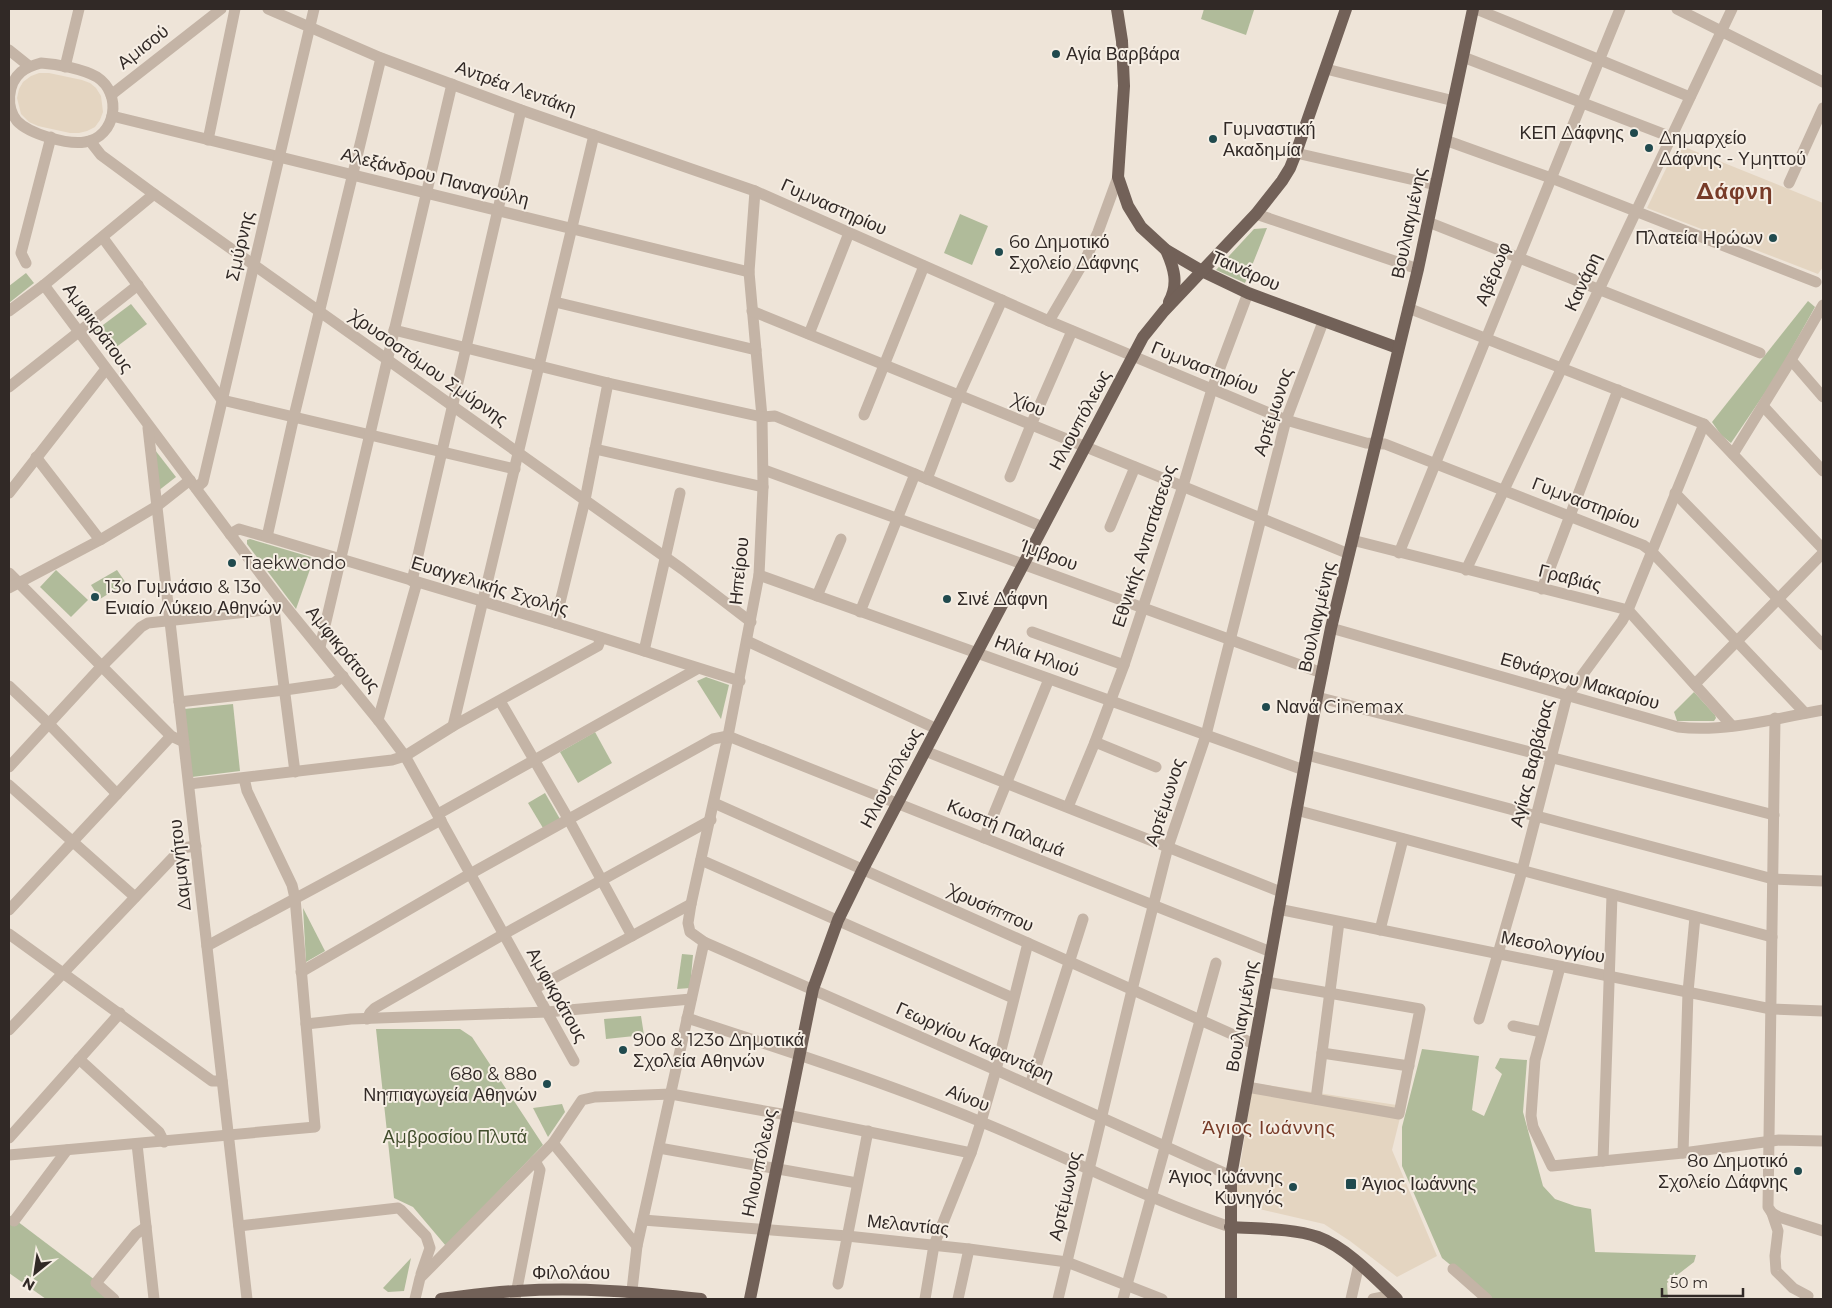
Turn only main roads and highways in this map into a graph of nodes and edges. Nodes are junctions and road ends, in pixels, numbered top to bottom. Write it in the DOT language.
graph roads {
  1 [pos="1117,9"];
  2 [pos="1346,9"];
  3 [pos="1475,9"];
  4 [pos="1166,250"];
  5 [pos="1202,271"];
  6 [pos="1164,311"];
  7 [pos="1398,348"];
  8 [pos="1230,1227"];
  9 [pos="516,1295"];
  10 [pos="631,1296"];
  11 [pos="651,1296"];
  12 [pos="1395,1297"];
  13 [pos="441,1299"];
  14 [pos="701,1299"];
  15 [pos="750,1299"];
  16 [pos="1231,1299"];
  1 -- 4 [label="main road, Ταινάρου"];
  2 -- 5 [label="main road"];
  3 -- 7 [label="main road, Βουλιαγμένης"];
  4 -- 5 [label="main road, Ταινάρου"];
  4 -- 6 [label="main road"];
  5 -- 6 [label="main road"];
  5 -- 7 [label="main road, Ταινάρου"];
  6 -- 15 [label="main road, Ηλιουπόλεως"];
  7 -- 8 [label="main road, Βουλιαγμένης"];
  8 -- 12 [label="main road"];
  8 -- 16 [label="main road, Βουλιαγμένης"];
  9 -- 10 [label="main road, Φιλολάου"];
  9 -- 13 [label="main road, Φιλολάου"];
  10 -- 11 [label="main road, Φιλολάου"];
  11 -- 14 [label="main road, Φιλολάου"];
}
